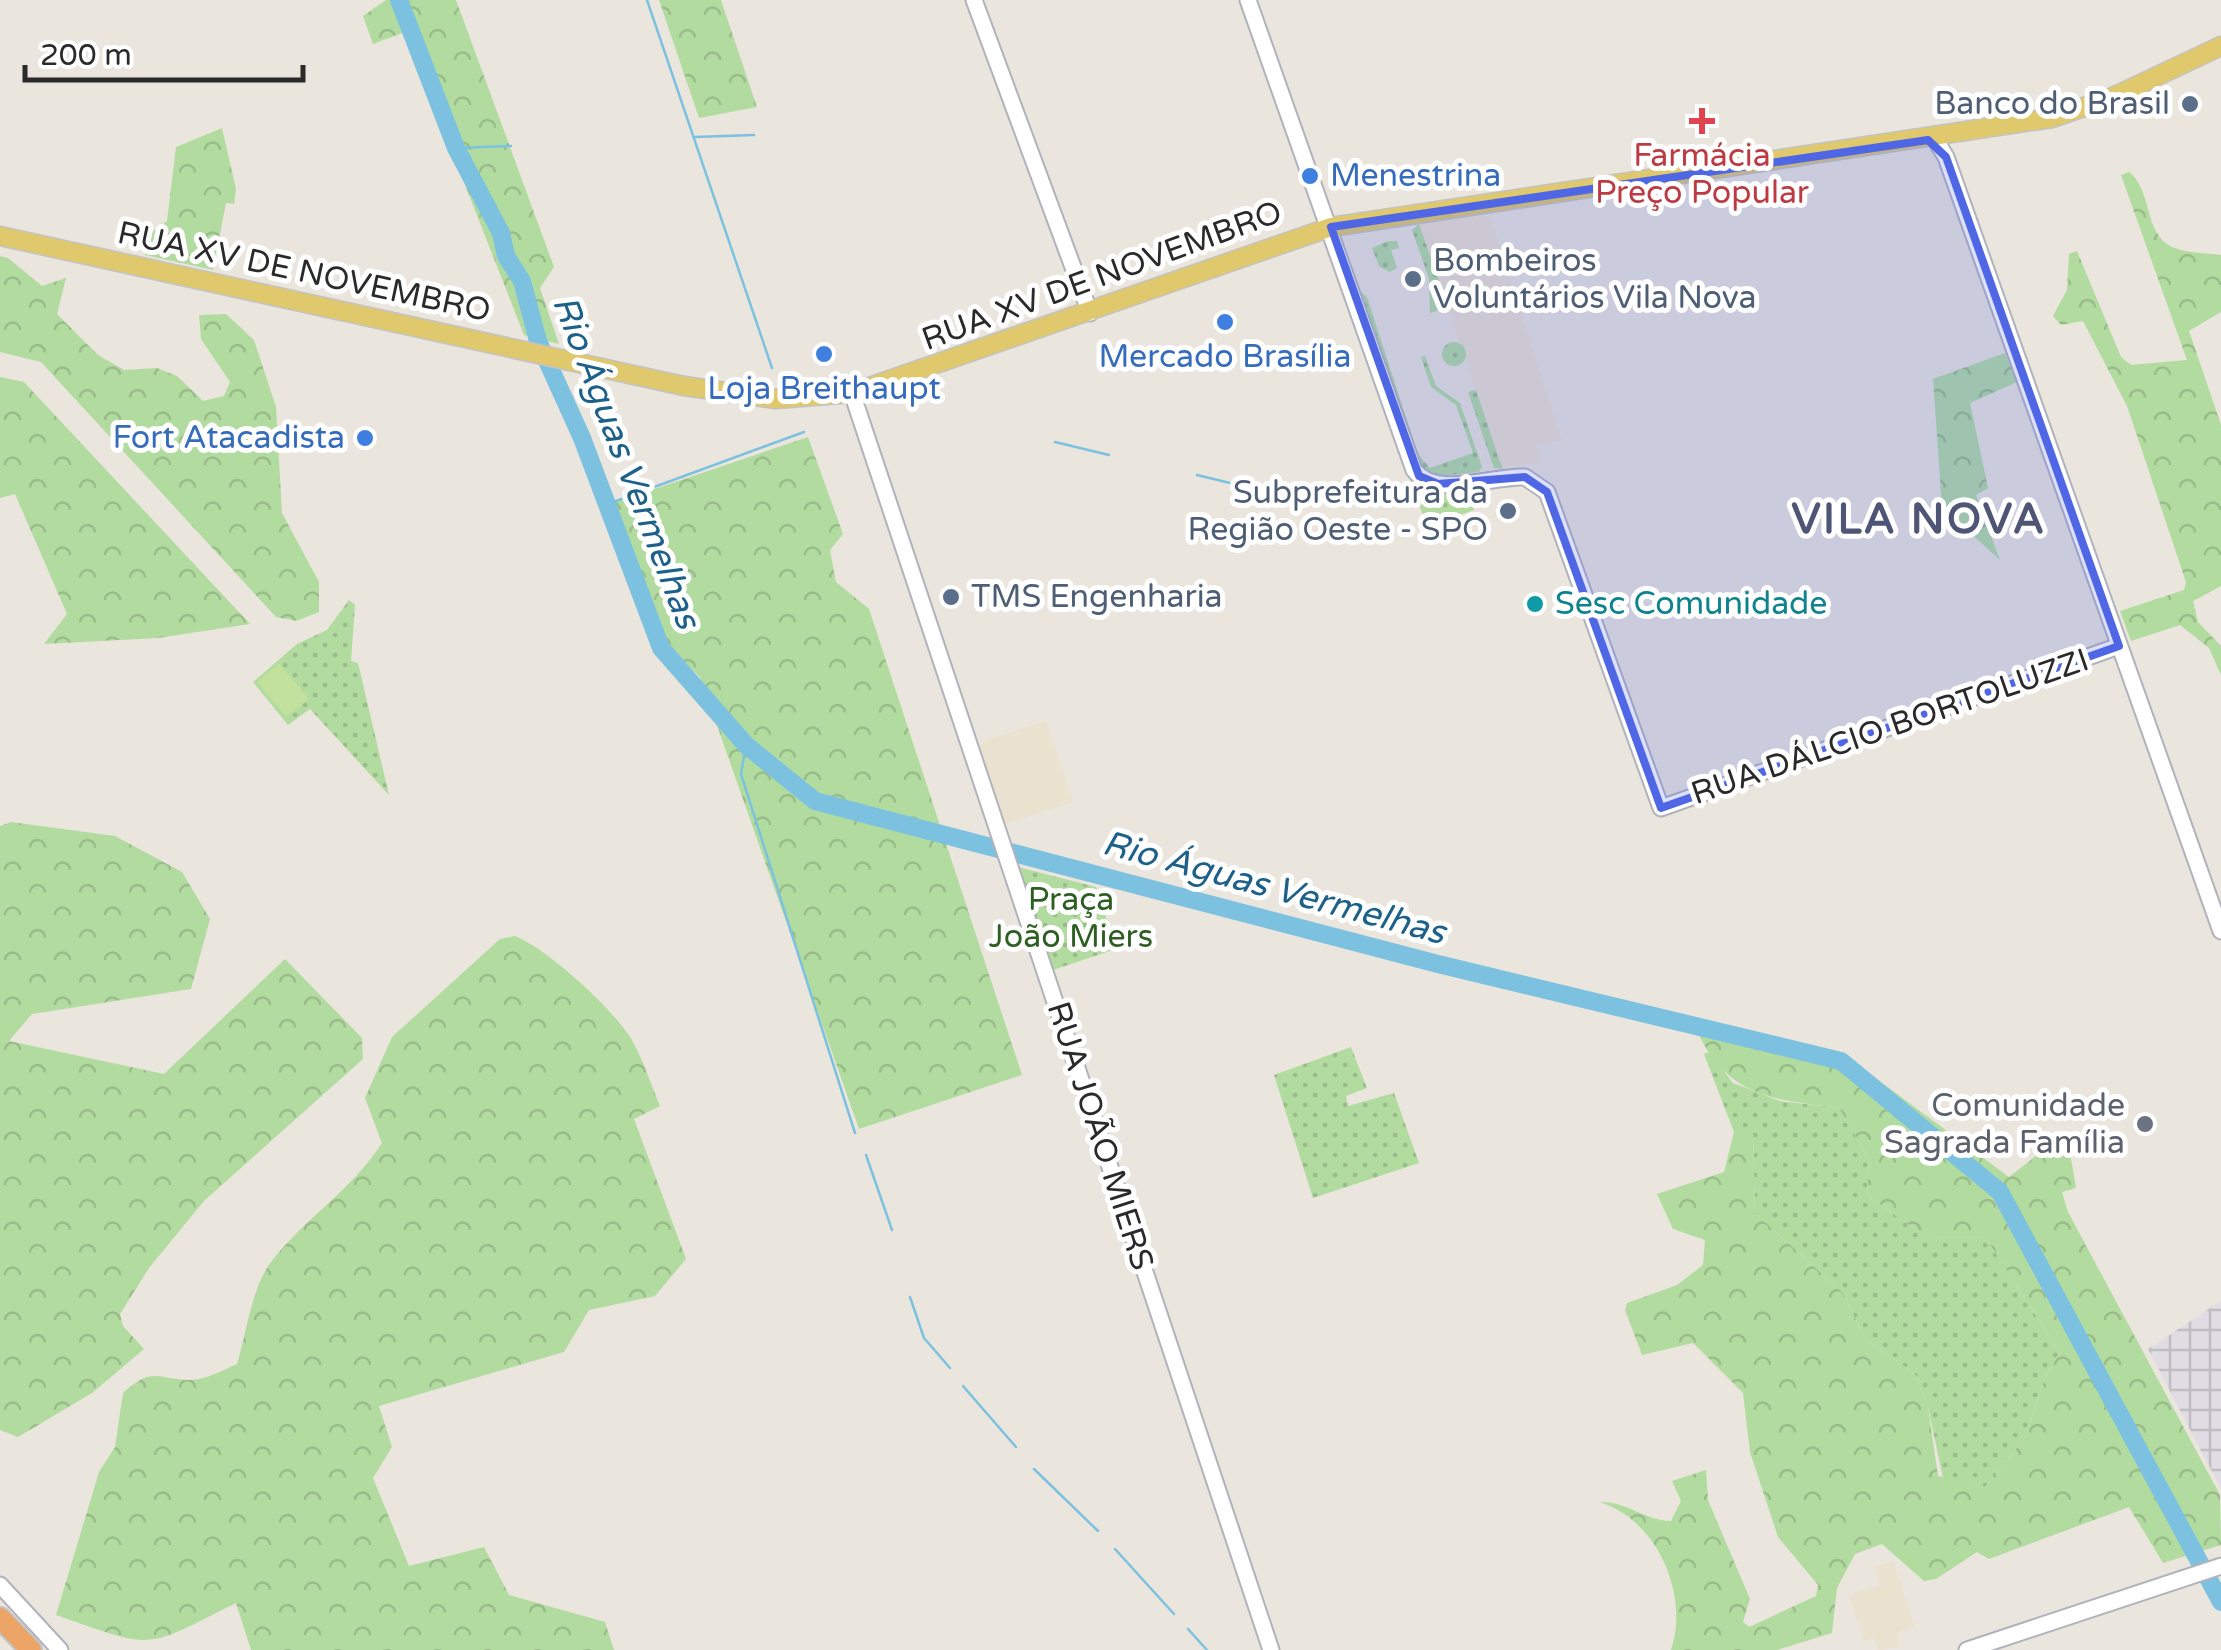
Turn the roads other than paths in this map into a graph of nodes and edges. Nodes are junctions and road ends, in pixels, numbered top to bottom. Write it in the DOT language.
graph roads {
  1 [pos="974,0"];
  2 [pos="1248,0"];
  3 [pos="2221,46"];
  4 [pos="1934,139"];
  5 [pos="1330,228"];
  6 [pos="0,236"];
  7 [pos="1090,313"];
  8 [pos="852,394"];
  9 [pos="2120,646"];
  10 [pos="2221,931"];
  11 [pos="2219,1566"];
  12 [pos="0,1585"];
  13 [pos="0,1618"];
  14 [pos="0,1637"];
  15 [pos="12,1650"];
  16 [pos="31,1650"];
  17 [pos="60,1650"];
  18 [pos="1271,1650"];
  19 [pos="1966,1650"];
  1 -- 7 [label="street"];
  2 -- 5 [label="street"];
  3 -- 4 [label="main road, RUA XV DE NOVEMBRO"];
  4 -- 5 [label="main road, RUA XV DE NOVEMBRO"];
  4 -- 9 [label="street"];
  5 -- 7 [label="main road, RUA XV DE NOVEMBRO"];
  5 -- 9 [label="street, RUA DÁLCIO BORTOLUZZI"];
  6 -- 8 [label="main road, RUA XV DE NOVEMBRO"];
  7 -- 8 [label="main road, RUA XV DE NOVEMBRO"];
  8 -- 18 [label="street, RUA JOÃO MIERS"];
  9 -- 10 [label="street"];
  11 -- 19 [label="street"];
  12 -- 17 [label="street"];
  13 -- 16 [label="highway"];
  14 -- 15 [label="highway"];
}
